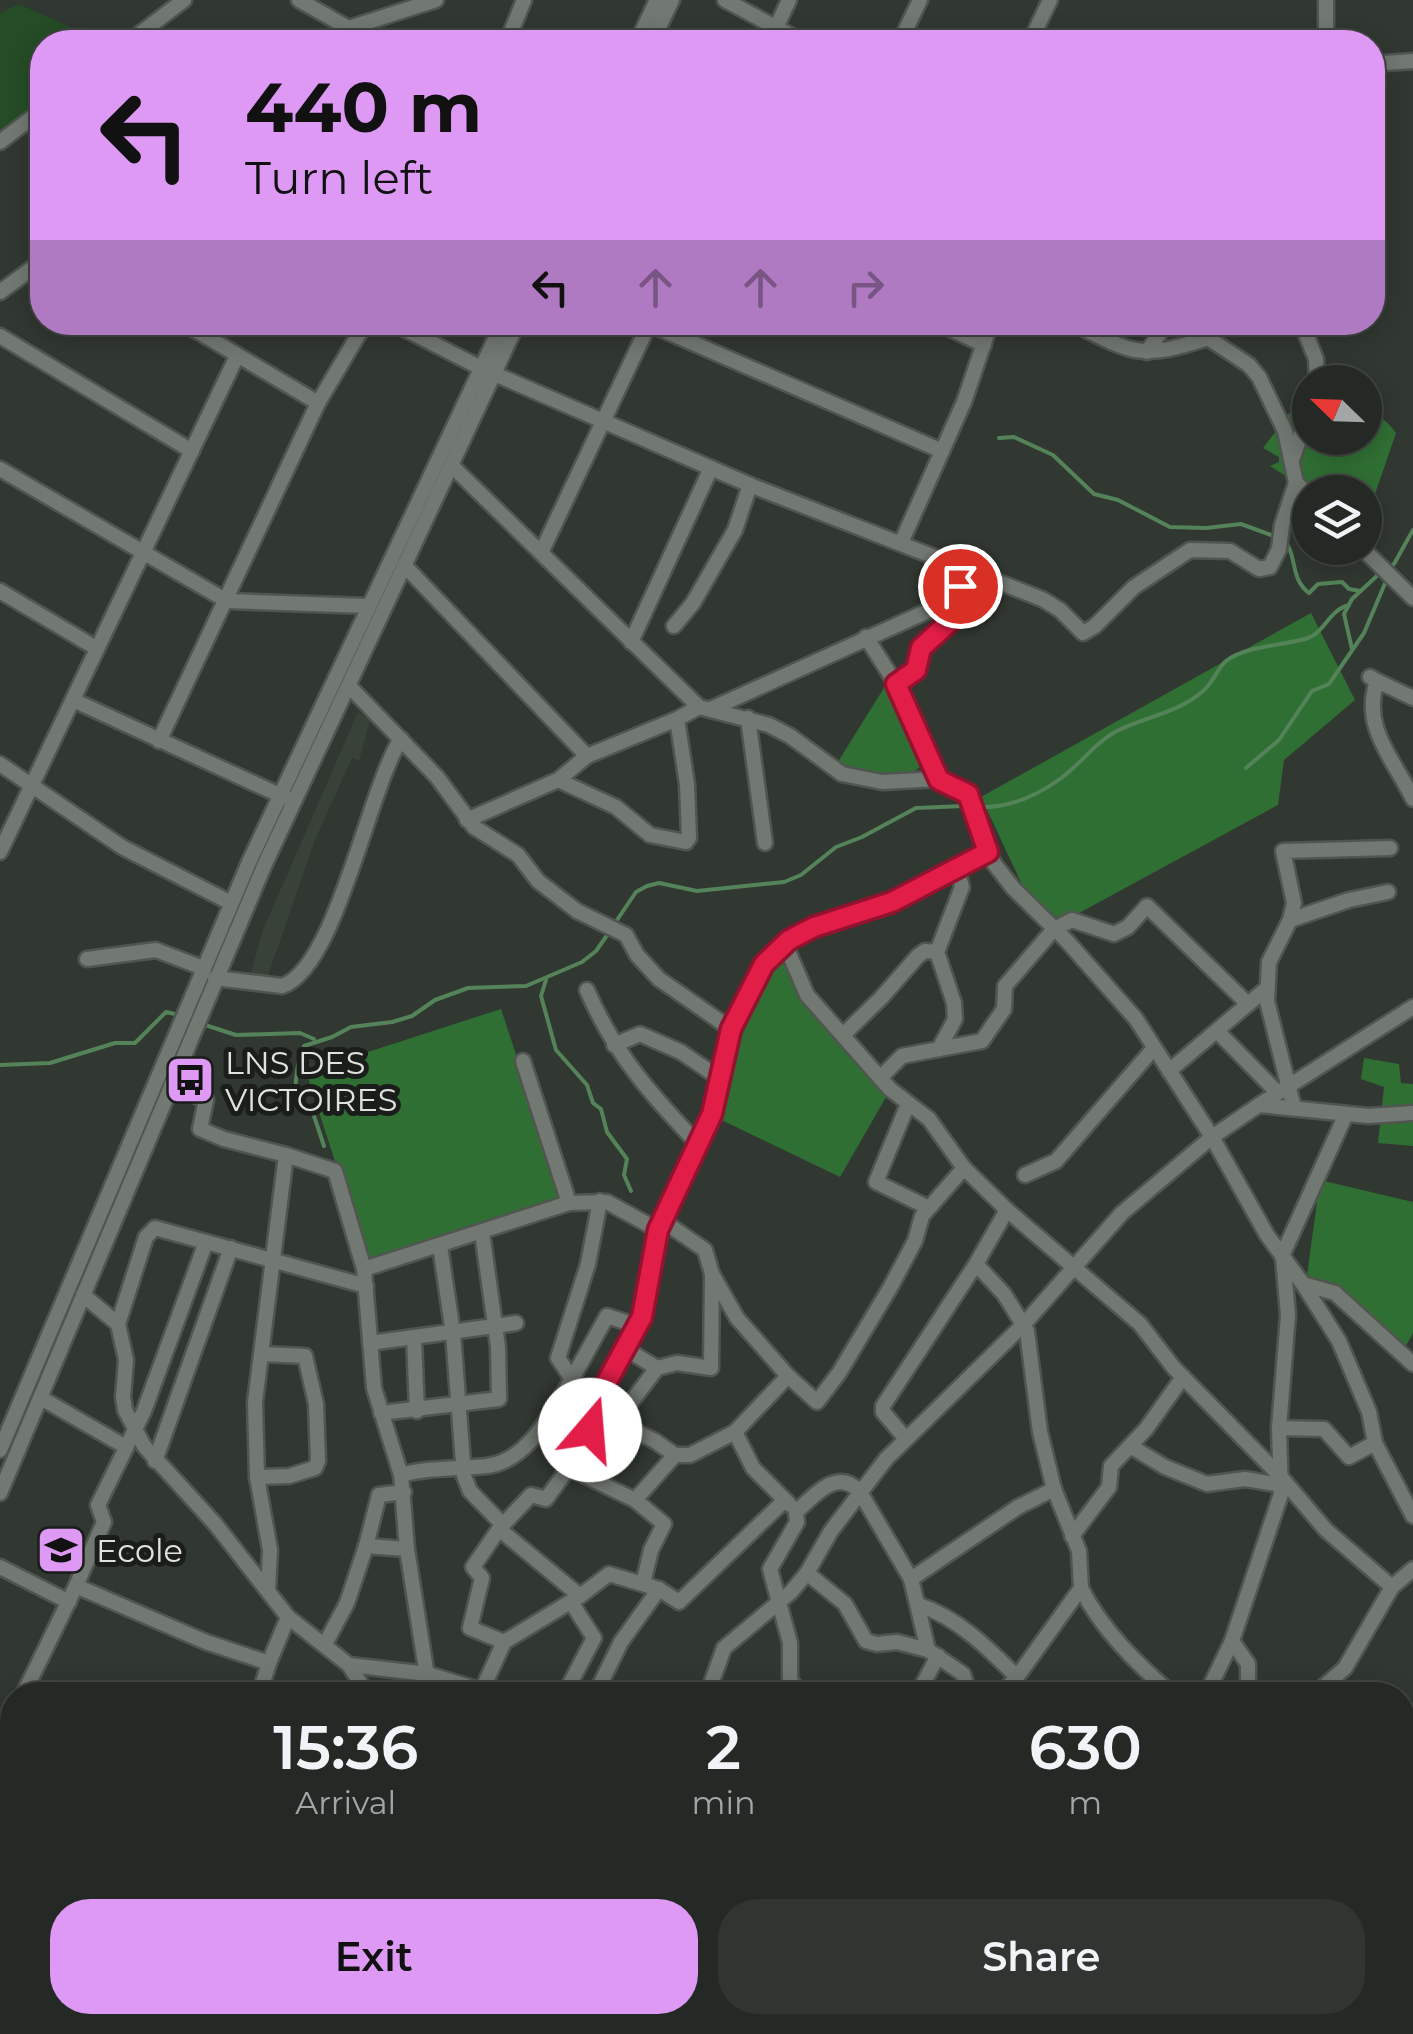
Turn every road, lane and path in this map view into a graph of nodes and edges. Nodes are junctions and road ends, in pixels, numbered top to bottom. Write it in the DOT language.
graph roads {
  1 [pos="184,0"];
  2 [pos="300,0"];
  3 [pos="436,0"];
  4 [pos="524,0"];
  5 [pos="658,0"];
  6 [pos="672,0"];
  7 [pos="725,0"];
  8 [pos="788,0"];
  9 [pos="920,0"];
  10 [pos="1050,0"];
  11 [pos="1326,0"];
  12 [pos="349,28"];
  13 [pos="776,28"];
  14 [pos="145,30"];
  15 [pos="346,30"];
  16 [pos="352,30"];
  17 [pos="513,30"];
  18 [pos="643,30"];
  19 [pos="658,30"];
  20 [pos="780,30"];
  21 [pos="906,30"];
  22 [pos="1036,30"];
  23 [pos="1326,30"];
  24 [pos="1413,62"];
  25 [pos="1385,63"];
  26 [pos="30,120"];
  27 [pos="27,122"];
  28 [pos="30,123"];
  29 [pos="0,142"];
  30 [pos="30,270"];
  31 [pos="0,292"];
  32 [pos="203,335"];
  33 [pos="358,335"];
  34 [pos="417,335"];
  35 [pos="499,335"];
  36 [pos="510,335"];
  37 [pos="645,335"];
  38 [pos="675,335"];
  39 [pos="962,335"];
  40 [pos="987,335"];
  41 [pos="1097,335"];
  42 [pos="1157,335"];
  43 [pos="1205,335"];
  44 [pos="1306,335"];
  45 [pos="0,336"];
  46 [pos="1208,338"];
  47 [pos="984,346"];
  48 [pos="1146,352"];
  49 [pos="237,356"];
  50 [pos="1316,365"];
  51 [pos="488,370"];
  52 [pos="318,402"];
  53 [pos="603,420"];
  54 [pos="192,450"];
  55 [pos="942,451"];
  56 [pos="1294,455"];
  57 [pos="1292,460"];
  58 [pos="451,465"];
  59 [pos="711,468"];
  60 [pos="0,469"];
  61 [pos="1295,475"];
  62 [pos="750,485"];
  63 [pos="1292,495"];
  64 [pos="901,543"];
  65 [pos="541,553"];
  66 [pos="144,554"];
  67 [pos="404,564"];
  68 [pos="950,565"];
  69 [pos="1379,565"];
  70 [pos="0,591"];
  71 [pos="1413,598"];
  72 [pos="227,601"];
  73 [pos="368,606"];
  74 [pos="674,626"];
  75 [pos="949,626"];
  76 [pos="866,637"];
  77 [pos="630,642"];
  78 [pos="96,648"];
  79 [pos="896,684"];
  80 [pos="350,687"];
  81 [pos="1413,698"];
  82 [pos="73,700"];
  83 [pos="705,708"];
  84 [pos="748,718"];
  85 [pos="677,720"];
  86 [pos="401,739"];
  87 [pos="159,741"];
  88 [pos="586,756"];
  89 [pos="0,764"];
  90 [pos="558,780"];
  91 [pos="939,780"];
  92 [pos="31,786"];
  93 [pos="1413,798"];
  94 [pos="287,799"];
  95 [pos="466,820"];
  96 [pos="4,834"];
  97 [pos="764,843"];
  98 [pos="1390,848"];
  99 [pos="0,852"];
  100 [pos="988,852"];
  101 [pos="957,869"];
  102 [pos="1388,892"];
  103 [pos="231,903"];
  104 [pos="1290,920"];
  105 [pos="1054,929"];
  106 [pos="785,944"];
  107 [pos="937,952"];
  108 [pos="87,960"];
  109 [pos="209,973"];
  110 [pos="1267,988"];
  111 [pos="587,990"];
  112 [pos="1248,1004"];
  113 [pos="1413,1007"];
  114 [pos="187,1026"];
  115 [pos="731,1029"];
  116 [pos="1218,1032"];
  117 [pos="842,1034"];
  118 [pos="614,1044"];
  119 [pos="1154,1048"];
  120 [pos="939,1050"];
  121 [pos="523,1061"];
  122 [pos="1170,1071"];
  123 [pos="880,1078"];
  124 [pos="722,1080"];
  125 [pos="171,1085"];
  126 [pos="1282,1089"];
  127 [pos="908,1104"];
  128 [pos="1259,1105"];
  129 [pos="1294,1108"];
  130 [pos="1346,1114"];
  131 [pos="1413,1114"];
  132 [pos="1212,1137"];
  133 [pos="698,1144"];
  134 [pos="286,1155"];
  135 [pos="964,1168"];
  136 [pos="1025,1175"];
  137 [pos="600,1201"];
  138 [pos="569,1203"];
  139 [pos="927,1208"];
  140 [pos="1007,1210"];
  141 [pos="660,1226"];
  142 [pos="482,1232"];
  143 [pos="206,1242"];
  144 [pos="440,1246"];
  145 [pos="231,1248"];
  146 [pos="1282,1256"];
  147 [pos="274,1260"];
  148 [pos="976,1264"];
  149 [pos="1077,1268"];
  150 [pos="364,1269"];
  151 [pos="712,1274"];
  152 [pos="1303,1284"];
  153 [pos="366,1286"];
  154 [pos="84,1295"];
  155 [pos="516,1323"];
  156 [pos="118,1324"];
  157 [pos="1024,1324"];
  158 [pos="638,1326"];
  159 [pos="495,1327"];
  160 [pos="453,1333"];
  161 [pos="414,1338"];
  162 [pos="370,1343"];
  163 [pos="624,1348"];
  164 [pos="262,1354"];
  165 [pos="1413,1364"];
  166 [pos="657,1368"];
  167 [pos="788,1376"];
  168 [pos="1183,1377"];
  169 [pos="572,1380"];
  170 [pos="41,1398"];
  171 [pos="458,1405"];
  172 [pos="417,1411"];
  173 [pos="382,1412"];
  174 [pos="552,1412"];
  175 [pos="591,1414"];
  176 [pos="616,1422"];
  177 [pos="134,1428"];
  178 [pos="1279,1428"];
  179 [pos="736,1432"];
  180 [pos="906,1439"];
  181 [pos="1375,1444"];
  182 [pos="1130,1446"];
  183 [pos="126,1447"];
  184 [pos="0,1450"];
  185 [pos="676,1455"];
  186 [pos="156,1461"];
  187 [pos="462,1466"];
  188 [pos="571,1469"];
  189 [pos="401,1476"];
  190 [pos="257,1477"];
  191 [pos="1281,1481"];
  192 [pos="1054,1489"];
  193 [pos="404,1492"];
  194 [pos="860,1492"];
  195 [pos="0,1493"];
  196 [pos="635,1500"];
  197 [pos="790,1506"];
  198 [pos="1413,1516"];
  199 [pos="501,1527"];
  200 [pos="1072,1536"];
  201 [pos="366,1546"];
  202 [pos="407,1549"];
  203 [pos="0,1566"];
  204 [pos="1413,1569"];
  205 [pos="807,1573"];
  206 [pos="910,1579"];
  207 [pos="644,1584"];
  208 [pos="76,1586"];
  209 [pos="1392,1587"];
  210 [pos="1081,1588"];
  211 [pos="659,1590"];
  212 [pos="268,1591"];
  213 [pos="575,1599"];
  214 [pos="69,1602"];
  215 [pos="780,1602"];
  216 [pos="919,1604"];
  217 [pos="288,1617"];
  218 [pos="1232,1641"];
  219 [pos="504,1642"];
  220 [pos="325,1644"];
  221 [pos="934,1653"];
  222 [pos="269,1663"];
  223 [pos="349,1665"];
  224 [pos="428,1674"];
  225 [pos="1017,1677"];
  226 [pos="29,1682"];
  227 [pos="263,1682"];
  228 [pos="360,1682"];
  229 [pos="429,1682"];
  230 [pos="454,1682"];
  231 [pos="492,1682"];
  232 [pos="571,1682"];
  233 [pos="601,1682"];
  234 [pos="711,1682"];
  235 [pos="792,1682"];
  236 [pos="922,1682"];
  237 [pos="966,1682"];
  238 [pos="1013,1682"];
  239 [pos="1159,1682"];
  240 [pos="1212,1682"];
  241 [pos="1248,1682"];
  242 [pos="1329,1682"];
  1 -- 14 [label="street"];
  2 -- 12 [label="street"];
  3 -- 12 [label="street"];
  4 -- 17 [label="street"];
  5 -- 18 [label="street"];
  6 -- 19 [label="street"];
  7 -- 13 [label="street"];
  8 -- 13 [label="street"];
  9 -- 21 [label="street"];
  10 -- 22 [label="street"];
  11 -- 23 [label="street"];
  12 -- 15 [label="street"];
  12 -- 16 [label="street"];
  13 -- 20 [label="street"];
  24 -- 25 [label="street"];
  26 -- 27 [label="street"];
  27 -- 28 [label="street"];
  27 -- 29 [label="street"];
  30 -- 31 [label="street"];
  32 -- 49 [label="street"];
  33 -- 52 [label="street"];
  34 -- 51 [label="street"];
  35 -- 51 [label="street"];
  36 -- 51 [label="street"];
  37 -- 53 [label="street"];
  38 -- 55 [label="street"];
  39 -- 47 [label="street"];
  40 -- 47 [label="street"];
  41 -- 48 [label="street"];
  42 -- 48 [label="street"];
  43 -- 46 [label="street"];
  44 -- 50 [label="street"];
  45 -- 54 [label="street"];
  46 -- 48 [label="street"];
  46 -- 57 [label="street"];
  47 -- 55 [label="street"];
  49 -- 52 [label="street"];
  49 -- 54 [label="street"];
  51 -- 53 [label="street"];
  51 -- 58 [label="street"];
  51 -- 73 [label="street"];
  52 -- 72 [label="street"];
  53 -- 59 [label="street"];
  53 -- 65 [label="street"];
  54 -- 66 [label="street"];
  55 -- 64 [label="street"];
  56 -- 57 [label="street"];
  57 -- 61 [label="street"];
  58 -- 65 [label="street"];
  58 -- 67 [label="street"];
  59 -- 62 [label="street"];
  59 -- 77 [label="street"];
  60 -- 66 [label="street"];
  62 -- 64 [label="street"];
  62 -- 74 [label="street"];
  63 -- 68 [label="street"];
  64 -- 68 [label="street"];
  65 -- 77 [label="street"];
  66 -- 72 [label="street"];
  66 -- 78 [label="street"];
  67 -- 80 [label="street"];
  67 -- 88 [label="street"];
  68 -- 75 [label="street"];
  69 -- 71 [label="street"];
  70 -- 78 [label="street"];
  72 -- 73 [label="street"];
  72 -- 87 [label="street"];
  73 -- 94 [label="street"];
  75 -- 76 [label="street"];
  75 -- 79 [label="street"];
  76 -- 79 [label="street"];
  76 -- 83 [label="street"];
  77 -- 83 [label="street"];
  78 -- 82 [label="street"];
  79 -- 91 [label="street"];
  80 -- 86 [label="street"];
  80 -- 94 [label="street"];
  81 -- 93 [label="street"];
  82 -- 87 [label="street"];
  82 -- 92 [label="street"];
  83 -- 84 [label="street"];
  83 -- 85 [label="street"];
  84 -- 91 [label="street"];
  84 -- 97 [label="street"];
  85 -- 88 [label="street"];
  85 -- 90 [label="street"];
  86 -- 95 [label="street"];
  86 -- 109 [label="street"];
  87 -- 94 [label="street"];
  88 -- 90 [label="street"];
  89 -- 92 [label="street"];
  90 -- 95 [label="street"];
  91 -- 100 [label="street"];
  92 -- 96 [label="street"];
  92 -- 103 [label="street"];
  94 -- 103 [label="street"];
  94 -- 109 [label="street"];
  95 -- 115 [label="street"];
  96 -- 99 [label="street"];
  98 -- 104 [label="street"];
  100 -- 101 [label="street"];
  100 -- 105 [label="street"];
  101 -- 106 [label="street"];
  101 -- 107 [label="street"];
  102 -- 104 [label="street"];
  103 -- 109 [label="street"];
  104 -- 110 [label="street"];
  105 -- 112 [label="street"];
  105 -- 119 [label="street"];
  105 -- 120 [label="street"];
  106 -- 115 [label="street"];
  106 -- 117 [label="street"];
  107 -- 117 [label="street"];
  107 -- 120 [label="street"];
  108 -- 109 [label="street"];
  109 -- 114 [label="street"];
  110 -- 112 [label="street"];
  110 -- 126 [label="street"];
  111 -- 118 [label="street"];
  112 -- 116 [label="street"];
  113 -- 126 [label="street"];
  114 -- 125 [label="street"];
  114 -- 184 [label="street"];
  115 -- 124 [label="street"];
  116 -- 122 [label="street"];
  116 -- 126 [label="street"];
  117 -- 123 [label="street"];
  118 -- 124 [label="street"];
  118 -- 133 [label="street"];
  119 -- 122 [label="street"];
  119 -- 136 [label="street"];
  120 -- 123 [label="street"];
  121 -- 138 [label="street"];
  122 -- 132 [label="street"];
  123 -- 127 [label="street"];
  124 -- 133 [label="street"];
  125 -- 134 [label="street"];
  125 -- 154 [label="street"];
  126 -- 128 [label="street"];
  126 -- 129 [label="street"];
  127 -- 135 [label="street"];
  127 -- 139 [label="street"];
  128 -- 129 [label="street"];
  128 -- 132 [label="street"];
  129 -- 130 [label="street"];
  130 -- 131 [label="street"];
  130 -- 146 [label="street"];
  132 -- 146 [label="street"];
  132 -- 149 [label="street"];
  133 -- 141 [label="street"];
  134 -- 147 [label="street"];
  134 -- 150 [label="street"];
  135 -- 139 [label="street"];
  135 -- 140 [label="street"];
  137 -- 138 [label="street"];
  137 -- 141 [label="street"];
  137 -- 169 [label="street"];
  138 -- 142 [label="street"];
  139 -- 167 [label="street"];
  140 -- 148 [label="street"];
  140 -- 149 [label="street"];
  141 -- 151 [label="street"];
  141 -- 158 [label="street"];
  142 -- 144 [label="street"];
  142 -- 159 [label="street"];
  143 -- 145 [label="street"];
  143 -- 156 [label="street"];
  143 -- 177 [label="street"];
  144 -- 150 [label="street"];
  144 -- 160 [label="street"];
  145 -- 147 [label="street"];
  145 -- 186 [label="street"];
  146 -- 152 [label="street"];
  146 -- 178 [label="street"];
  147 -- 153 [label="street"];
  147 -- 164 [label="street"];
  148 -- 157 [label="street"];
  148 -- 180 [label="street"];
  149 -- 157 [label="street"];
  149 -- 168 [label="street"];
  150 -- 153 [label="street"];
  151 -- 166 [label="street"];
  151 -- 167 [label="street"];
  152 -- 165 [label="street"];
  152 -- 181 [label="street"];
  153 -- 162 [label="street"];
  154 -- 156 [label="street"];
  154 -- 170 [label="street"];
  155 -- 159 [label="street"];
  156 -- 177 [label="street"];
  157 -- 180 [label="street"];
  157 -- 192 [label="street"];
  158 -- 163 [label="street"];
  158 -- 169 [label="street"];
  159 -- 160 [label="street"];
  159 -- 171 [label="street"];
  160 -- 161 [label="street"];
  160 -- 171 [label="street"];
  161 -- 162 [label="street"];
  161 -- 172 [label="street"];
  162 -- 173 [label="street"];
  163 -- 166 [label="street"];
  163 -- 175 [label="street"];
  164 -- 190 [label="street"];
  164 -- 190 [label="street"];
  166 -- 176 [label="street"];
  167 -- 179 [label="street"];
  168 -- 182 [label="street"];
  168 -- 191 [label="street"];
  169 -- 174 [label="street"];
  170 -- 183 [label="street"];
  170 -- 195 [label="street"];
  171 -- 172 [label="street"];
  171 -- 187 [label="street"];
  172 -- 173 [label="street"];
  173 -- 189 [label="street"];
  174 -- 175 [label="street"];
  174 -- 187 [label="street"];
  175 -- 176 [label="street"];
  175 -- 188 [label="street"];
  176 -- 185 [label="street"];
  177 -- 183 [label="street"];
  177 -- 186 [label="street"];
  178 -- 181 [label="street"];
  178 -- 191 [label="street"];
  179 -- 185 [label="street"];
  179 -- 197 [label="street"];
  180 -- 194 [label="street"];
  181 -- 198 [label="street"];
  182 -- 191 [label="street"];
  182 -- 200 [label="street"];
  183 -- 208 [label="street"];
  185 -- 196 [label="street"];
  186 -- 212 [label="street"];
  187 -- 189 [label="street"];
  187 -- 199 [label="street"];
  188 -- 196 [label="street"];
  188 -- 199 [label="street"];
  189 -- 193 [label="street"];
  190 -- 212 [label="street"];
  191 -- 209 [label="street"];
  191 -- 218 [label="street"];
  192 -- 200 [label="street"];
  192 -- 206 [label="street"];
  193 -- 201 [label="street"];
  193 -- 202 [label="street"];
  194 -- 197 [label="street"];
  194 -- 205 [label="street"];
  194 -- 206 [label="street"];
  196 -- 207 [label="street"];
  197 -- 211 [label="street"];
  197 -- 215 [label="street"];
  199 -- 213 [label="street"];
  199 -- 219 [label="street"];
  200 -- 210 [label="street"];
  201 -- 202 [label="street"];
  201 -- 220 [label="street"];
  202 -- 224 [label="street"];
  203 -- 214 [label="street"];
  204 -- 209 [label="street"];
  205 -- 215 [label="street"];
  205 -- 221 [label="street"];
  206 -- 216 [label="street"];
  207 -- 211 [label="street"];
  207 -- 213 [label="street"];
  208 -- 214 [label="street"];
  208 -- 222 [label="street"];
  209 -- 242 [label="street"];
  210 -- 225 [label="street"];
  210 -- 239 [label="street"];
  211 -- 233 [label="street"];
  212 -- 217 [label="street"];
  213 -- 219 [label="street"];
  213 -- 232 [label="street"];
  214 -- 226 [label="street"];
  215 -- 234 [label="street"];
  215 -- 235 [label="street"];
  216 -- 221 [label="street"];
  216 -- 225 [label="street"];
  217 -- 220 [label="street"];
  217 -- 222 [label="street"];
  218 -- 240 [label="street"];
  218 -- 241 [label="street"];
  219 -- 231 [label="street"];
  220 -- 223 [label="street"];
  221 -- 236 [label="street"];
  221 -- 237 [label="street"];
  222 -- 227 [label="street"];
  223 -- 224 [label="street"];
  223 -- 228 [label="street"];
  224 -- 229 [label="street"];
  224 -- 230 [label="street"];
  225 -- 238 [label="street"];
}
